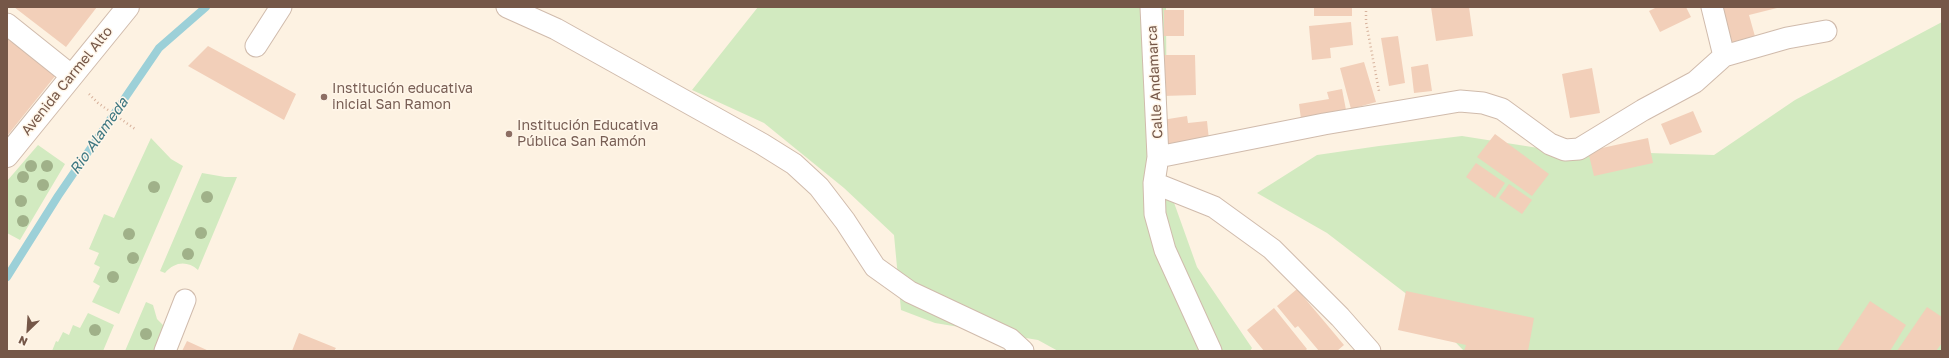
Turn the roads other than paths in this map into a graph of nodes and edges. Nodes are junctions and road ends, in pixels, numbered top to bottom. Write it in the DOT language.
graph roads {
  1 [pos="128,7"];
  2 [pos="281,7"];
  3 [pos="507,7"];
  4 [pos="1151,7"];
  5 [pos="1712,7"];
  6 [pos="7,24"];
  7 [pos="1826,31"];
  8 [pos="256,46"];
  9 [pos="1724,56"];
  10 [pos="72,76"];
  11 [pos="7,156"];
  12 [pos="1158,157"];
  13 [pos="1154,183"];
  14 [pos="185,300"];
  15 [pos="165,351"];
  16 [pos="1023,351"];
  17 [pos="1211,351"];
  18 [pos="1370,351"];
  1 -- 10 [label="street, Avenida Carmel Alto"];
  2 -- 8 [label="street"];
  3 -- 16 [label="street"];
  4 -- 12 [label="street, Calle Andamarca"];
  5 -- 9 [label="street"];
  6 -- 10 [label="street"];
  7 -- 9 [label="street"];
  9 -- 12 [label="street"];
  10 -- 11 [label="street, Avenida Carmel Alto"];
  12 -- 13 [label="street, Calle Andamarca"];
  13 -- 17 [label="street, Calle Andamarca"];
  13 -- 18 [label="street"];
  14 -- 15 [label="street"];
}
